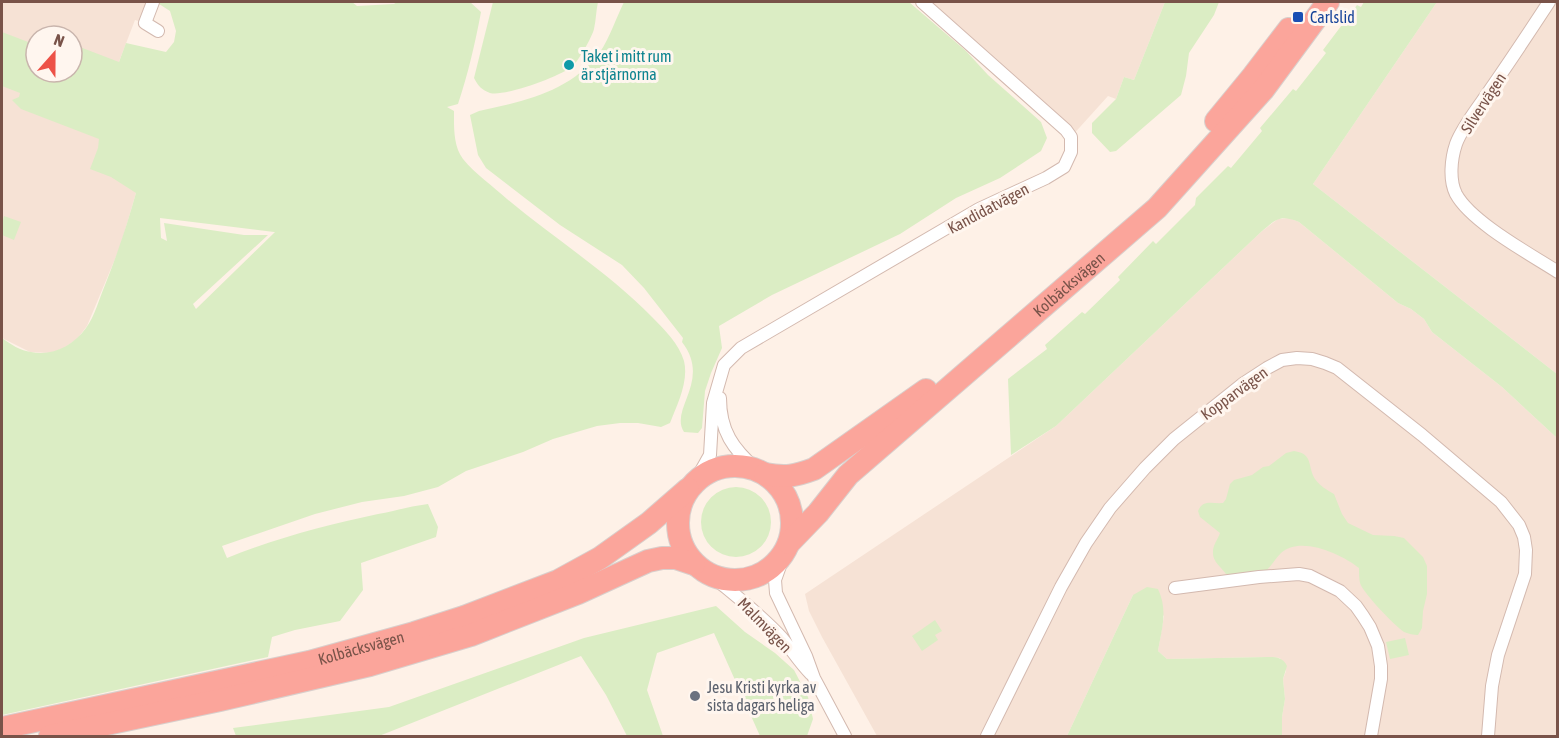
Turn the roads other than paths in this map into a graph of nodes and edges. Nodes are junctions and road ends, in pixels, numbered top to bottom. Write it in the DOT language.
graph roads {
  1 [pos="153,2"];
  2 [pos="922,2"];
  3 [pos="1310,2"];
  4 [pos="1328,2"];
  5 [pos="1548,2"];
  6 [pos="158,31"];
  7 [pos="1557,273"];
  8 [pos="721,376"];
  9 [pos="761,472"];
  10 [pos="692,484"];
  11 [pos="787,548"];
  12 [pos="703,570"];
  13 [pos="1175,588"];
  14 [pos="814,678"];
  15 [pos="2,728"];
  16 [pos="50,736"];
  17 [pos="845,736"];
  18 [pos="987,736"];
  19 [pos="1371,736"];
  20 [pos="1488,736"];
  1 -- 6 [label="street"];
  2 -- 8 [label="street, Kandidatvägen"];
  3 -- 9 [label="highway, Kolbäcksvägen"];
  4 -- 11 [label="highway, Kolbäcksvägen"];
  5 -- 7 [label="street, Silvervägen"];
  8 -- 9 [label="street"];
  8 -- 10 [label="street, Kandidatvägen"];
  9 -- 10 [label="highway"];
  9 -- 11 [label="highway"];
  10 -- 12 [label="highway"];
  10 -- 15 [label="highway, Kolbäcksvägen"];
  11 -- 12 [label="highway"];
  11 -- 14 [label="street, Malmvägen"];
  12 -- 14 [label="street, Malmvägen"];
  12 -- 16 [label="highway, Kolbäcksvägen"];
  13 -- 19 [label="street"];
  14 -- 17 [label="street, Malmvägen"];
  18 -- 20 [label="street, Kopparvägen"];
}
